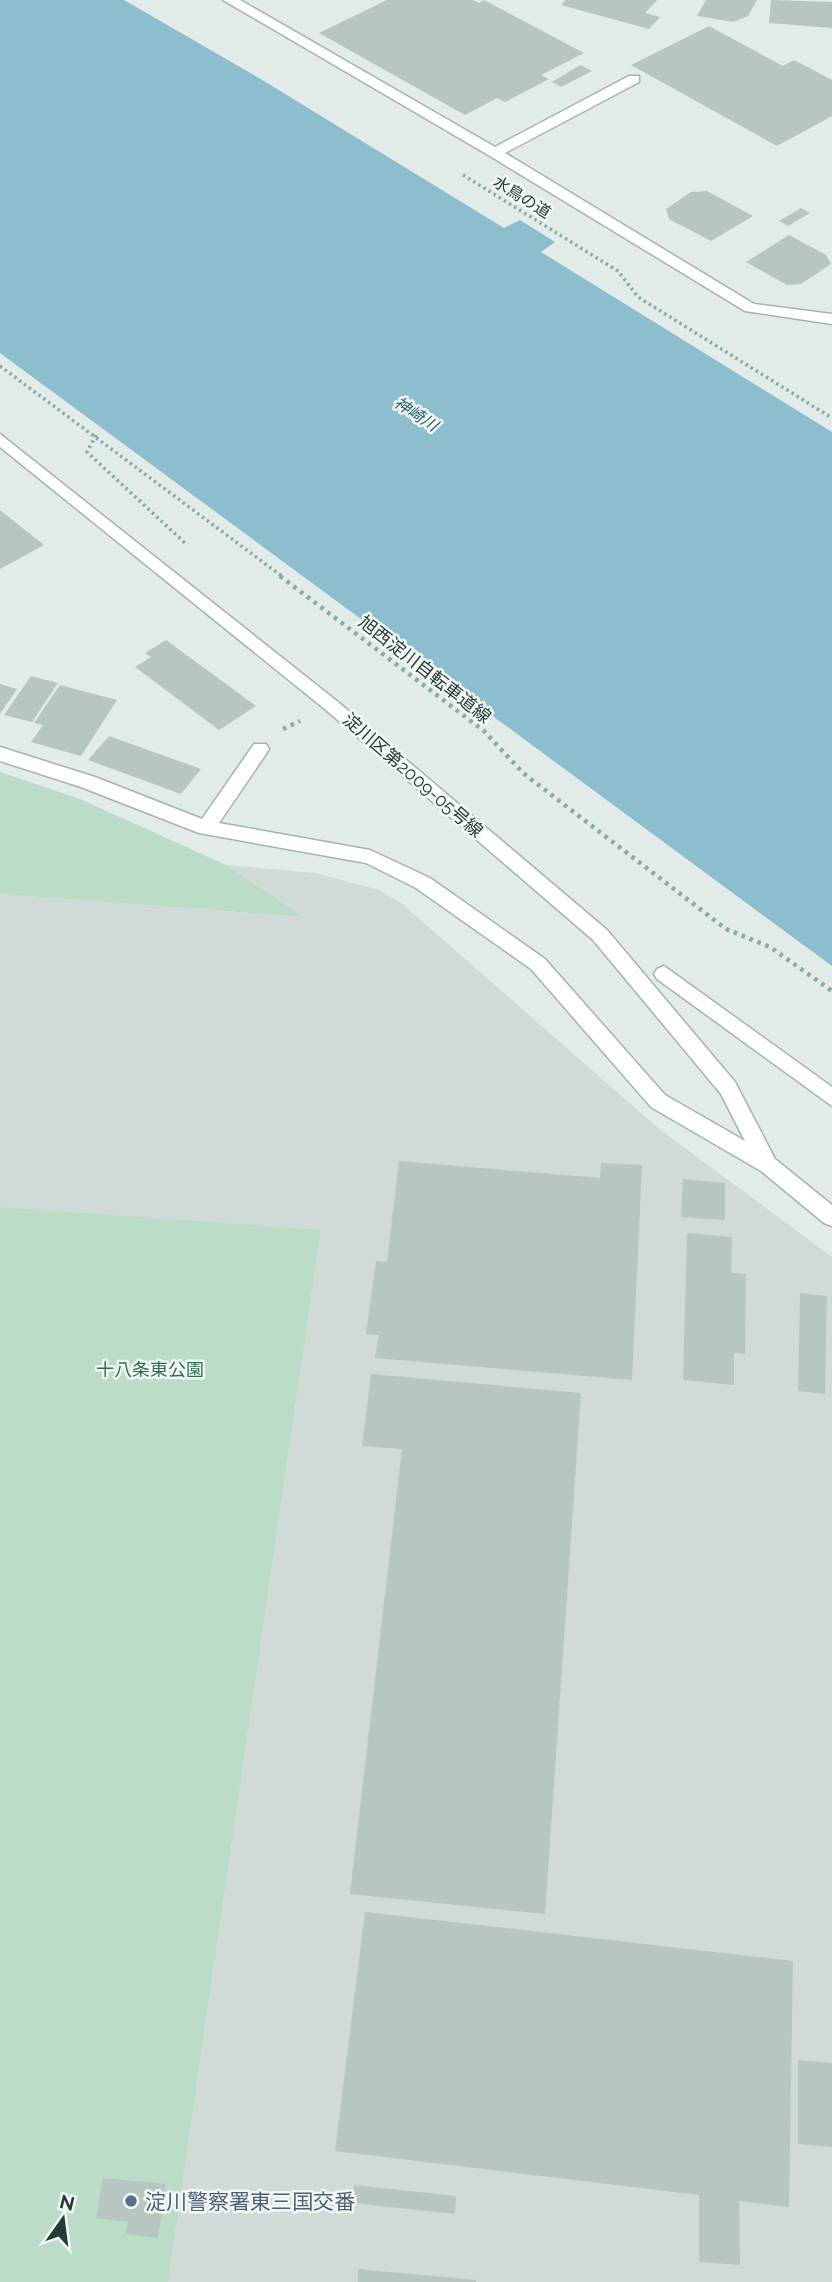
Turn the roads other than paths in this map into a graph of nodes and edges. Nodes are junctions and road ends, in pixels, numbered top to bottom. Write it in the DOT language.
graph roads {
  1 [pos="230,0"];
  2 [pos="634,79"];
  3 [pos="495,153"];
  4 [pos="832,319"];
  5 [pos="0,439"];
  6 [pos="260,749"];
  7 [pos="0,754"];
  8 [pos="206,828"];
  9 [pos="664,974"];
  10 [pos="832,1098"];
  11 [pos="768,1165"];
  12 [pos="832,1217"];
  1 -- 3 [label="street"];
  2 -- 3 [label="street"];
  3 -- 4 [label="street"];
  5 -- 11 [label="street, 淀川区第2009-05号線"];
  6 -- 8 [label="street"];
  7 -- 8 [label="street"];
  8 -- 11 [label="street"];
  9 -- 10 [label="street"];
  11 -- 12 [label="street"];
}
